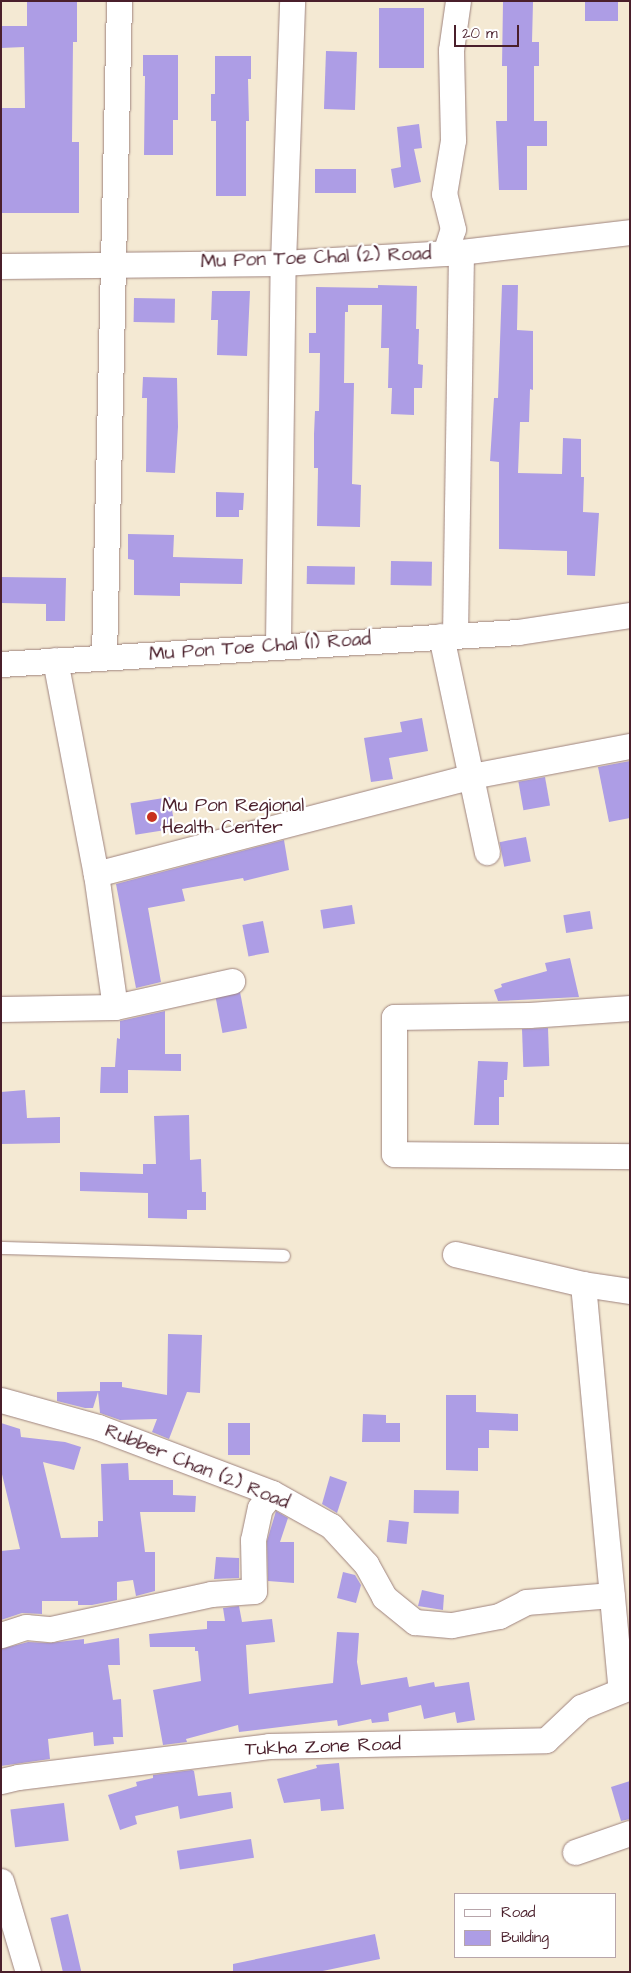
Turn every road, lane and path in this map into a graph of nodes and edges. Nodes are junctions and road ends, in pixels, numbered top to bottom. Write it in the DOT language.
graph roads {
  1 [pos="119,1"];
  2 [pos="292,1"];
  3 [pos="458,1"];
  4 [pos="630,232"];
  5 [pos="453,252"];
  6 [pos="283,263"];
  7 [pos="114,264"];
  8 [pos="1,266"];
  9 [pos="630,615"];
  10 [pos="448,636"];
  11 [pos="278,645"];
  12 [pos="104,657"];
  13 [pos="55,660"];
  14 [pos="1,664"];
  15 [pos="630,746"];
  16 [pos="472,776"];
  17 [pos="487,852"];
  18 [pos="96,874"];
  19 [pos="232,981"];
  20 [pos="115,1007"];
  21 [pos="630,1008"];
  22 [pos="1,1009"];
  23 [pos="630,1156"];
  24 [pos="1,1248"];
  25 [pos="455,1254"];
  26 [pos="284,1256"];
  27 [pos="583,1284"];
  28 [pos="630,1291"];
  29 [pos="1,1400"];
  30 [pos="272,1493"];
  31 [pos="612,1595"];
  32 [pos="1,1635"];
  33 [pos="625,1688"];
  34 [pos="1,1781"];
  35 [pos="630,1833"];
  36 [pos="575,1852"];
  37 [pos="1,1881"];
  38 [pos="28,1972"];
  1 -- 7 [label="street"];
  2 -- 6 [label="street"];
  3 -- 5 [label="street"];
  4 -- 5 [label="street, Mu Pon Toe Chal (2) Road"];
  5 -- 6 [label="street, Mu Pon Toe Chal (2) Road"];
  5 -- 10 [label="street"];
  6 -- 7 [label="street, Mu Pon Toe Chal (2) Road"];
  6 -- 11 [label="street"];
  7 -- 8 [label="street, Mu Pon Toe Chal (2) Road"];
  7 -- 12 [label="street"];
  9 -- 10 [label="street, Mu Pon Toe Chal (1) Road"];
  10 -- 11 [label="street, Mu Pon Toe Chal (1) Road"];
  10 -- 16 [label="street"];
  11 -- 12 [label="street, Mu Pon Toe Chal (1) Road"];
  12 -- 13 [label="street, Mu Pon Toe Chal (1) Road"];
  13 -- 14 [label="street, Mu Pon Toe Chal (1) Road"];
  13 -- 18 [label="street"];
  15 -- 16 [label="street"];
  16 -- 17 [label="street"];
  16 -- 18 [label="street"];
  18 -- 20 [label="street"];
  19 -- 20 [label="street"];
  20 -- 22 [label="street"];
  21 -- 23 [label="street"];
  24 -- 26 [label="lane"];
  25 -- 27 [label="street"];
  27 -- 28 [label="street"];
  27 -- 31 [label="street"];
  29 -- 30 [label="street, Rubber Chan (2) Road"];
  30 -- 31 [label="street, Rubber Chan (2) Road"];
  30 -- 32 [label="street"];
  31 -- 33 [label="street"];
  33 -- 34 [label="street, Tukha Zone Road"];
  35 -- 36 [label="street"];
  37 -- 38 [label="street"];
}
